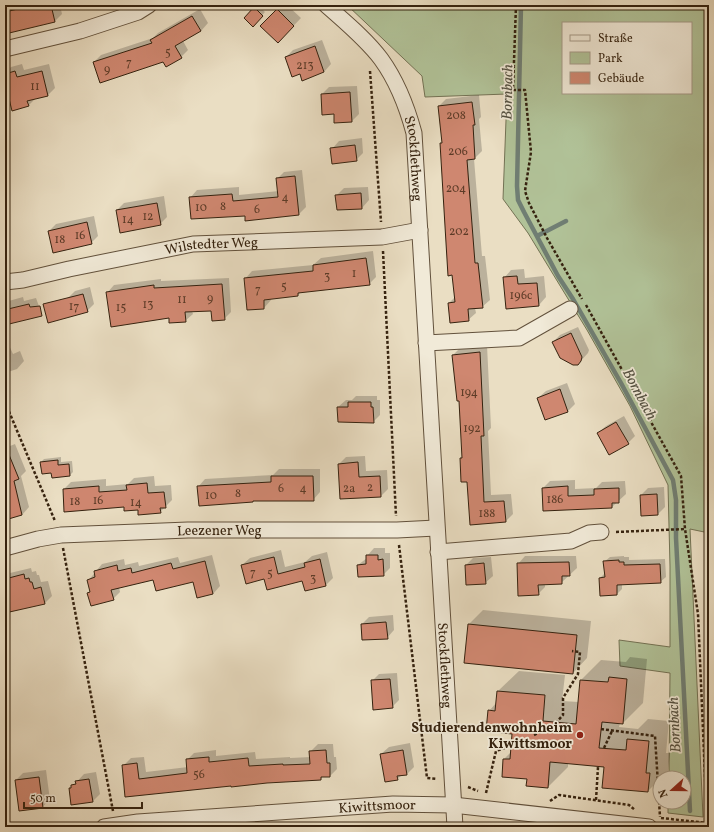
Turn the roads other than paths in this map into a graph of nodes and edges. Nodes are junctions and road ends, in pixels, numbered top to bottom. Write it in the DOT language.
graph roads {
  1 [pos="149,5"];
  2 [pos="326,5"];
  3 [pos="5,49"];
  4 [pos="420,230"];
  5 [pos="5,282"];
  6 [pos="570,309"];
  7 [pos="426,343"];
  8 [pos="436,528"];
  9 [pos="601,532"];
  10 [pos="5,548"];
  11 [pos="438,552"];
  12 [pos="453,805"];
  13 [pos="654,822"];
  14 [pos="138,825"];
  15 [pos="110,826"];
  16 [pos="455,827"];
  1 -- 3 [label="street"];
  2 -- 4 [label="street, Stockflethweg"];
  4 -- 5 [label="street, Wilstedter Weg"];
  4 -- 7 [label="street, Stockflethweg"];
  6 -- 7 [label="street"];
  7 -- 8 [label="street, Stockflethweg"];
  8 -- 10 [label="street, Leezener Weg"];
  8 -- 11 [label="street, Stockflethweg"];
  9 -- 11 [label="street"];
  11 -- 12 [label="street, Stockflethweg"];
  12 -- 13 [label="street, Kiwittsmoor"];
  12 -- 14 [label="street, Kiwittsmoor"];
  12 -- 16 [label="street, Stockflethweg"];
  14 -- 15 [label="street, Kiwittsmoor"];
}
